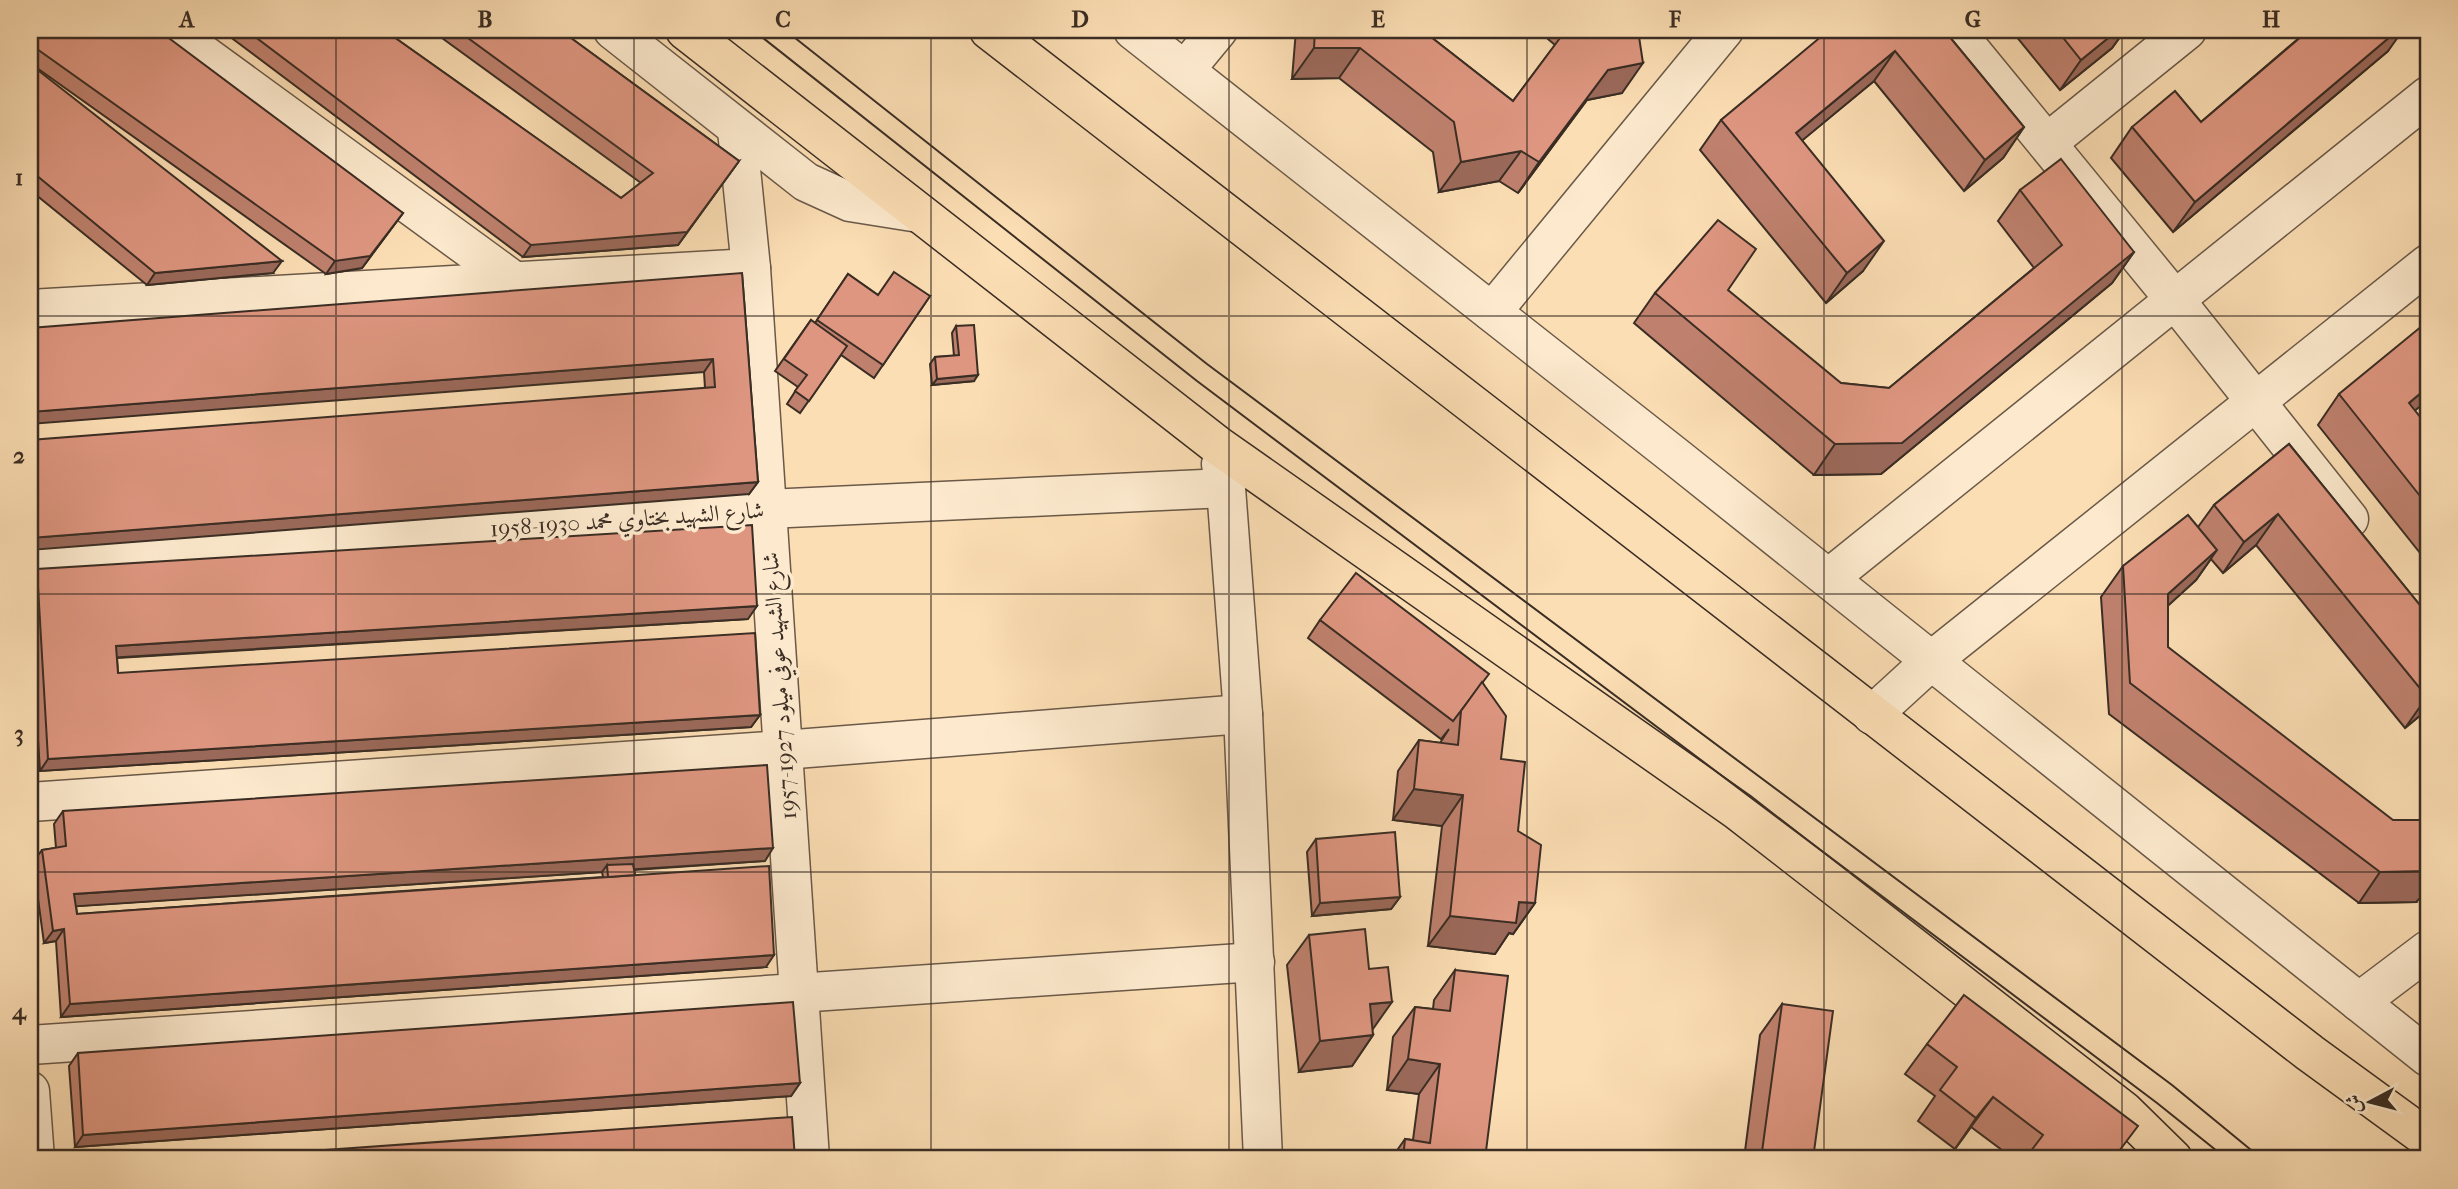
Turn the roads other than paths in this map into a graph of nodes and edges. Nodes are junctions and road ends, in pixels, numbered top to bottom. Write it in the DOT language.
graph roads {
  1 [pos="170,30"];
  2 [pos="613,30"];
  3 [pos="685,30"];
  4 [pos="989,30"];
  5 [pos="1133,30"];
  6 [pos="1218,30"];
  7 [pos="1724,30"];
  8 [pos="1954,30"];
  9 [pos="2187,30"];
  10 [pos="1185,71"];
  11 [pos="2428,96"];
  12 [pos="737,130"];
  13 [pos="2047,143"];
  14 [pos="919,213"];
  15 [pos="2428,264"];
  16 [pos="751,268"];
  17 [pos="514,281"];
  18 [pos="2175,300"];
  19 [pos="30,309"];
  20 [pos="1492,312"];
  21 [pos="2256,401"];
  22 [pos="1217,444"];
  23 [pos="1226,488"];
  24 [pos="768,509"];
  25 [pos="2368,544"];
  26 [pos="30,563"];
  27 [pos="1829,578"];
  28 [pos="1931,661"];
  29 [pos="1243,714"];
  30 [pos="1872,715"];
  31 [pos="783,750"];
  32 [pos="30,802"];
  33 [pos="2428,950"];
  34 [pos="1255,962"];
  35 [pos="799,994"];
  36 [pos="2359,1002"];
  37 [pos="30,1045"];
  38 [pos="2428,1057"];
  39 [pos="30,1091"];
  40 [pos="2428,1139"];
  41 [pos="35,1159"];
  42 [pos="810,1159"];
  43 [pos="1263,1159"];
  44 [pos="2173,1159"];
  1 -- 17 [label="street"];
  2 -- 12 [label="street"];
  3 -- 14 [label="main road"];
  4 -- 30 [label="main road"];
  5 -- 10 [label="street"];
  6 -- 10 [label="street"];
  7 -- 20 [label="street"];
  8 -- 13 [label="street"];
  9 -- 13 [label="street"];
  10 -- 20 [label="street"];
  11 -- 18 [label="street"];
  12 -- 14 [label="street"];
  12 -- 16 [label="street, شارع الشهيد عوفي ميلود 1927-1957"];
  13 -- 18 [label="street"];
  14 -- 22 [label="main road"];
  15 -- 21 [label="street"];
  16 -- 17 [label="street"];
  16 -- 24 [label="street, شارع الشهيد عوفي ميلود 1927-1957"];
  17 -- 19 [label="street"];
  18 -- 21 [label="street"];
  18 -- 27 [label="street"];
  20 -- 27 [label="street"];
  21 -- 25 [label="street"];
  21 -- 28 [label="street"];
  22 -- 23 [label="street"];
  22 -- 44 [label="main road"];
  23 -- 24 [label="street, شارع الشهيد بختاوي محمد 1930-1958"];
  23 -- 29 [label="street"];
  24 -- 26 [label="street, شارع الشهيد بختاوي محمد 1930-1958"];
  24 -- 31 [label="street, شارع الشهيد عوفي ميلود 1927-1957"];
  27 -- 28 [label="street"];
  28 -- 30 [label="street"];
  28 -- 36 [label="street"];
  29 -- 31 [label="street"];
  29 -- 34 [label="street"];
  30 -- 40 [label="main road"];
  31 -- 32 [label="street"];
  31 -- 35 [label="street, شارع الشهيد عوفي ميلود 1927-1957"];
  33 -- 36 [label="street"];
  34 -- 35 [label="street"];
  34 -- 43 [label="street"];
  35 -- 37 [label="street"];
  35 -- 42 [label="street, شارع الشهيد عوفي ميلود 1927-1957"];
  36 -- 38 [label="street"];
  39 -- 41 [label="street"];
}
